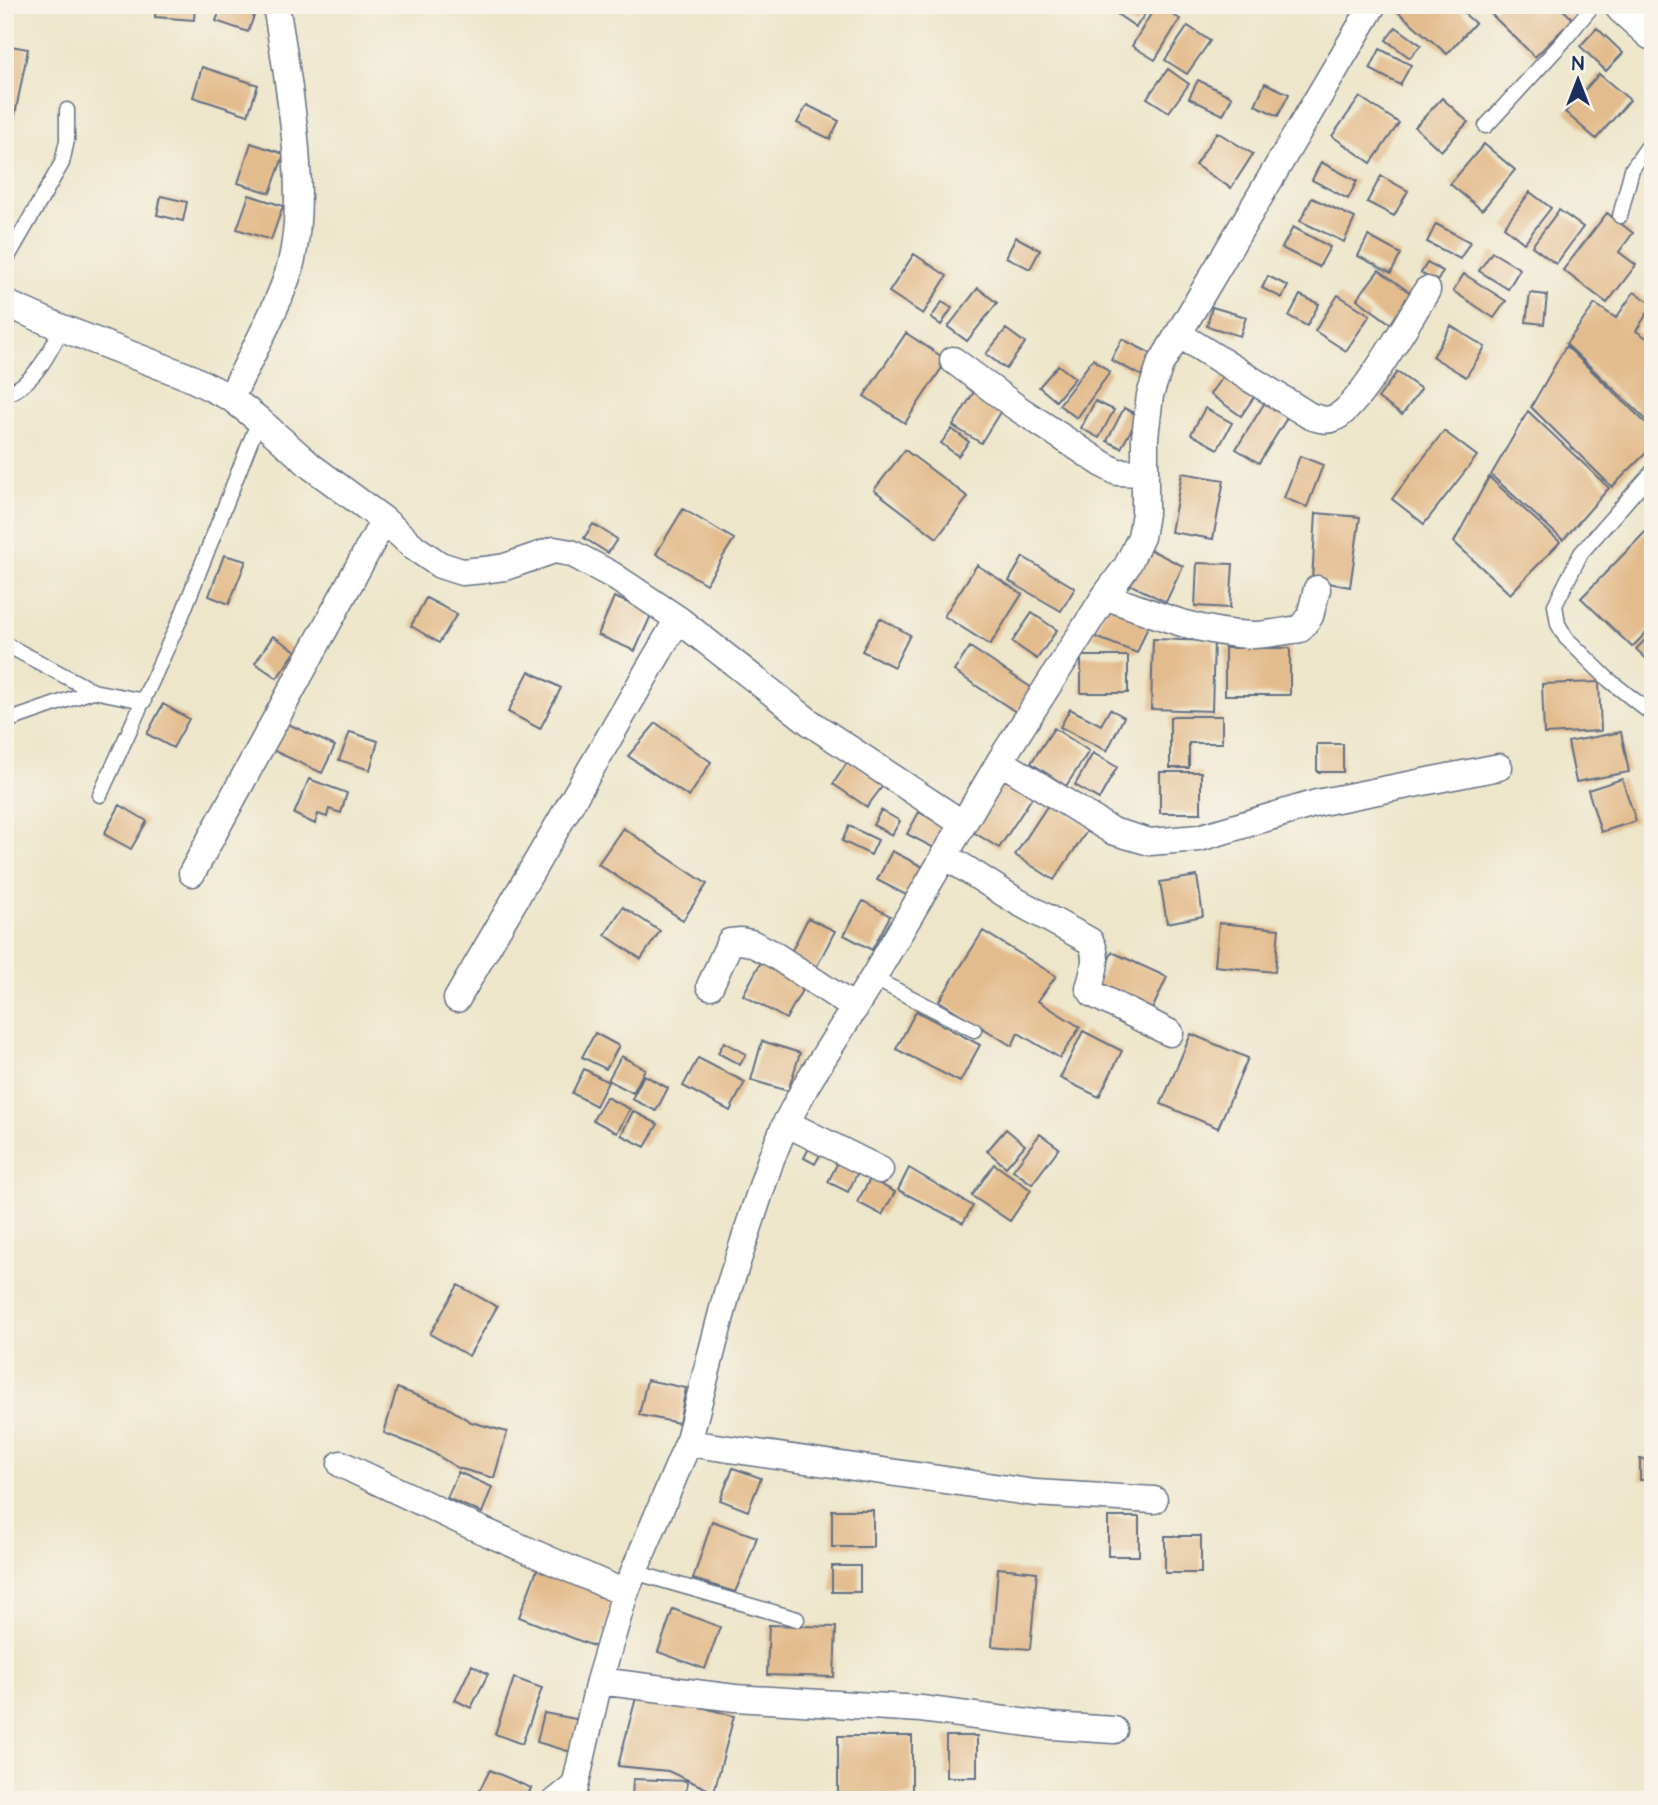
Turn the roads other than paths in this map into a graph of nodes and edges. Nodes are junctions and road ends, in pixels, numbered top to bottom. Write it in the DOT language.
graph roads {
  1 [pos="276,5"];
  2 [pos="1373,5"];
  3 [pos="1593,5"];
  4 [pos="1624,5"];
  5 [pos="1653,31"];
  6 [pos="67,110"];
  7 [pos="1486,126"];
  8 [pos="1653,139"];
  9 [pos="1620,216"];
  10 [pos="5,262"];
  11 [pos="1427,290"];
  12 [pos="5,303"];
  13 [pos="62,328"];
  14 [pos="1180,335"];
  15 [pos="953,360"];
  16 [pos="5,394"];
  17 [pos="231,398"];
  18 [pos="259,419"];
  19 [pos="1653,471"];
  20 [pos="1145,473"];
  21 [pos="384,520"];
  22 [pos="1317,589"];
  23 [pos="1105,596"];
  24 [pos="678,620"];
  25 [pos="5,644"];
  26 [pos="93,691"];
  27 [pos="144,701"];
  28 [pos="1653,715"];
  29 [pos="13,719"];
  30 [pos="1000,761"];
  31 [pos="1499,767"];
  32 [pos="100,795"];
  33 [pos="963,824"];
  34 [pos="944,855"];
  35 [pos="191,873"];
  36 [pos="873,978"];
  37 [pos="710,986"];
  38 [pos="457,999"];
  39 [pos="855,1008"];
  40 [pos="974,1030"];
  41 [pos="1170,1033"];
  42 [pos="786,1123"];
  43 [pos="880,1170"];
  44 [pos="688,1443"];
  45 [pos="341,1464"];
  46 [pos="1154,1500"];
  47 [pos="630,1582"];
  48 [pos="797,1619"];
  49 [pos="599,1681"];
  50 [pos="1114,1730"];
  51 [pos="574,1789"];
  52 [pos="548,1800"];
  1 -- 17 [label="street"];
  2 -- 14 [label="street"];
  3 -- 7 [label="lane"];
  4 -- 5 [label="highway"];
  6 -- 10 [label="lane"];
  8 -- 9 [label="lane"];
  11 -- 14 [label="street"];
  12 -- 13 [label="street"];
  13 -- 16 [label="lane"];
  13 -- 17 [label="street"];
  14 -- 20 [label="street"];
  15 -- 20 [label="street"];
  17 -- 18 [label="street"];
  18 -- 21 [label="street"];
  18 -- 27 [label="lane"];
  19 -- 28 [label="lane"];
  20 -- 23 [label="street"];
  21 -- 24 [label="street"];
  21 -- 35 [label="street"];
  22 -- 23 [label="street"];
  23 -- 30 [label="street"];
  24 -- 33 [label="street"];
  24 -- 38 [label="street"];
  25 -- 26 [label="lane"];
  26 -- 27 [label="lane"];
  26 -- 29 [label="lane"];
  27 -- 32 [label="lane"];
  30 -- 31 [label="street"];
  30 -- 33 [label="street"];
  33 -- 34 [label="street"];
  34 -- 36 [label="street"];
  34 -- 41 [label="street"];
  36 -- 39 [label="street"];
  36 -- 40 [label="lane"];
  37 -- 39 [label="street"];
  39 -- 42 [label="street"];
  42 -- 43 [label="street"];
  42 -- 44 [label="street"];
  44 -- 46 [label="street"];
  44 -- 47 [label="street"];
  45 -- 47 [label="street"];
  47 -- 48 [label="lane"];
  47 -- 49 [label="street"];
  49 -- 50 [label="street"];
  49 -- 51 [label="street"];
  51 -- 52 [label="lane"];
}
